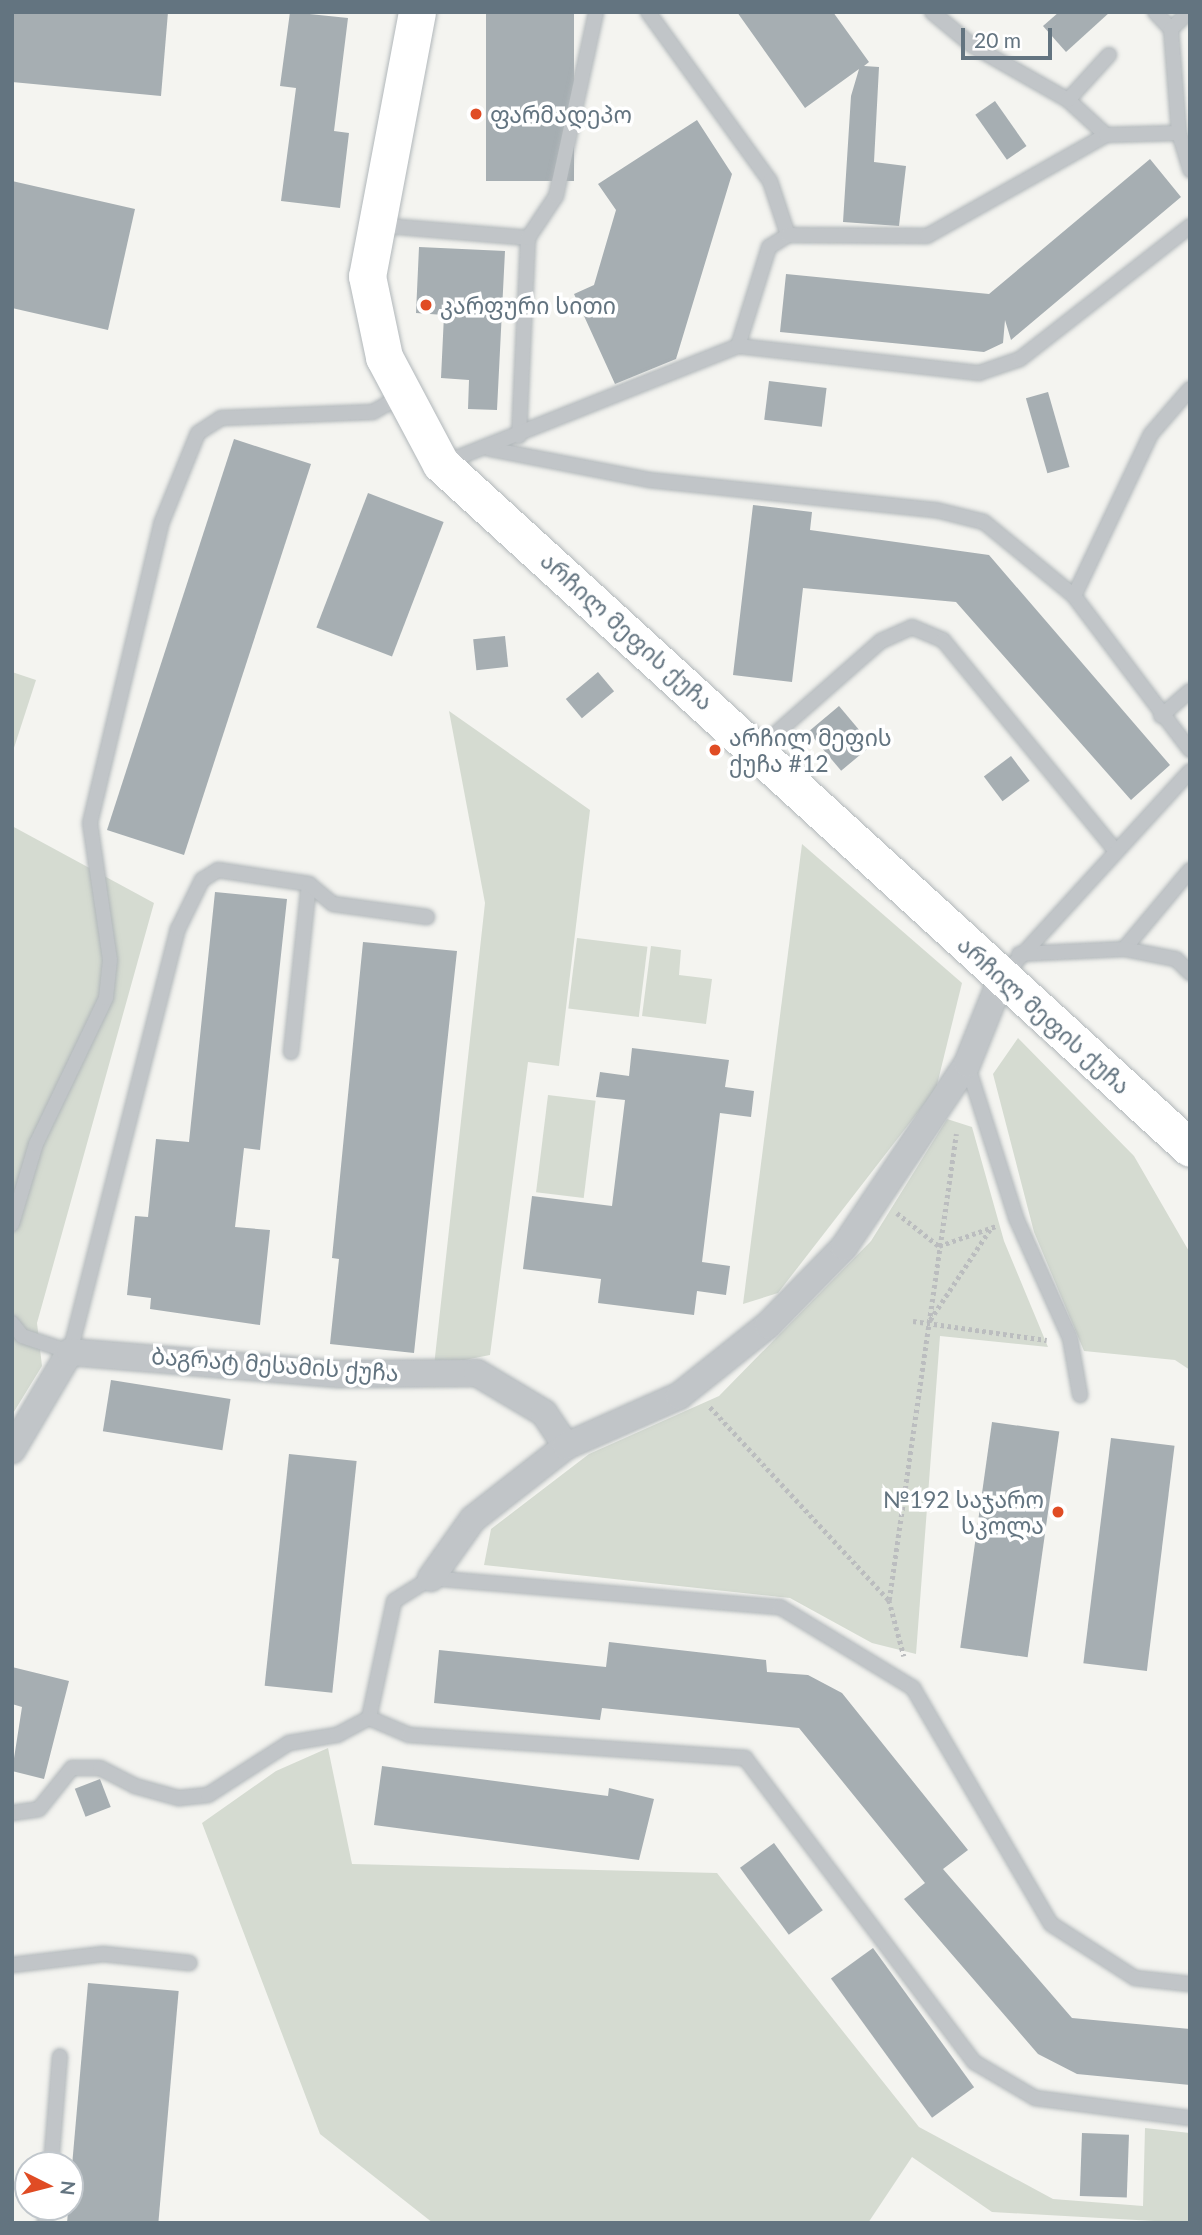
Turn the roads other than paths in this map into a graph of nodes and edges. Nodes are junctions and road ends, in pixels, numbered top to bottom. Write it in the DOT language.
graph roads {
  1 [pos="417,12"];
  2 [pos="596,12"];
  3 [pos="648,12"];
  4 [pos="932,12"];
  5 [pos="1155,12"];
  6 [pos="1189,12"];
  7 [pos="1171,29"];
  8 [pos="1108,55"];
  9 [pos="1068,100"];
  10 [pos="1179,133"];
  11 [pos="1106,135"];
  12 [pos="1190,170"];
  13 [pos="377,225"];
  14 [pos="1190,226"];
  15 [pos="788,235"];
  16 [pos="528,238"];
  17 [pos="738,346"];
  18 [pos="1190,389"];
  19 [pos="402,395"];
  20 [pos="519,436"];
  21 [pos="489,449"];
  22 [pos="442,464"];
  23 [pos="1074,596"];
  24 [pos="1190,691"];
  25 [pos="1161,716"];
  26 [pos="757,750"];
  27 [pos="1190,750"];
  28 [pos="1190,771"];
  29 [pos="1116,851"];
  30 [pos="1190,870"];
  31 [pos="309,884"];
  32 [pos="427,918"];
  33 [pos="1124,949"];
  34 [pos="1010,966"];
  35 [pos="1190,973"];
  36 [pos="291,1052"];
  37 [pos="967,1064"];
  38 [pos="1190,1148"];
  39 [pos="12,1224"];
  40 [pos="12,1323"];
  41 [pos="70,1352"];
  42 [pos="1080,1395"];
  43 [pos="566,1446"];
  44 [pos="12,1450"];
  45 [pos="431,1578"];
  46 [pos="369,1718"];
  47 [pos="12,1813"];
  48 [pos="190,1963"];
  49 [pos="12,1965"];
  50 [pos="1190,1984"];
  51 [pos="60,2056"];
  52 [pos="1190,2118"];
  53 [pos="52,2151"];
  1 -- 13 [label="street, არჩილ მეფის ქუჩა"];
  2 -- 16 [label="lane"];
  3 -- 15 [label="lane"];
  4 -- 9 [label="lane"];
  5 -- 7 [label="lane"];
  6 -- 7 [label="lane"];
  7 -- 10 [label="lane"];
  8 -- 9 [label="lane"];
  9 -- 11 [label="lane"];
  10 -- 11 [label="lane"];
  10 -- 12 [label="lane"];
  11 -- 15 [label="lane"];
  13 -- 16 [label="lane"];
  13 -- 19 [label="street, არჩილ მეფის ქუჩა"];
  14 -- 17 [label="lane"];
  15 -- 17 [label="lane"];
  16 -- 20 [label="lane"];
  17 -- 20 [label="lane"];
  18 -- 23 [label="lane"];
  19 -- 22 [label="street, არჩილ მეფის ქუჩა"];
  19 -- 39 [label="lane"];
  20 -- 21 [label="lane"];
  21 -- 22 [label="lane"];
  21 -- 23 [label="lane"];
  22 -- 26 [label="street, არჩილ მეფის ქუჩა"];
  23 -- 25 [label="lane"];
  24 -- 25 [label="lane"];
  25 -- 27 [label="lane"];
  26 -- 29 [label="lane"];
  26 -- 34 [label="street, არჩილ მეფის ქუჩა"];
  28 -- 29 [label="lane"];
  29 -- 34 [label="lane"];
  30 -- 33 [label="lane"];
  31 -- 32 [label="lane"];
  31 -- 36 [label="lane"];
  31 -- 41 [label="lane"];
  33 -- 34 [label="lane"];
  33 -- 35 [label="lane"];
  34 -- 37 [label="street"];
  34 -- 38 [label="street, არჩილ მეფის ქუჩა"];
  37 -- 42 [label="lane"];
  37 -- 43 [label="street"];
  40 -- 41 [label="lane"];
  41 -- 43 [label="street, ბაგრატ მესამის ქუჩა"];
  41 -- 44 [label="street"];
  43 -- 45 [label="street"];
  45 -- 46 [label="lane"];
  45 -- 50 [label="lane"];
  46 -- 47 [label="lane"];
  46 -- 52 [label="lane"];
  48 -- 49 [label="lane"];
  51 -- 53 [label="lane"];
}
